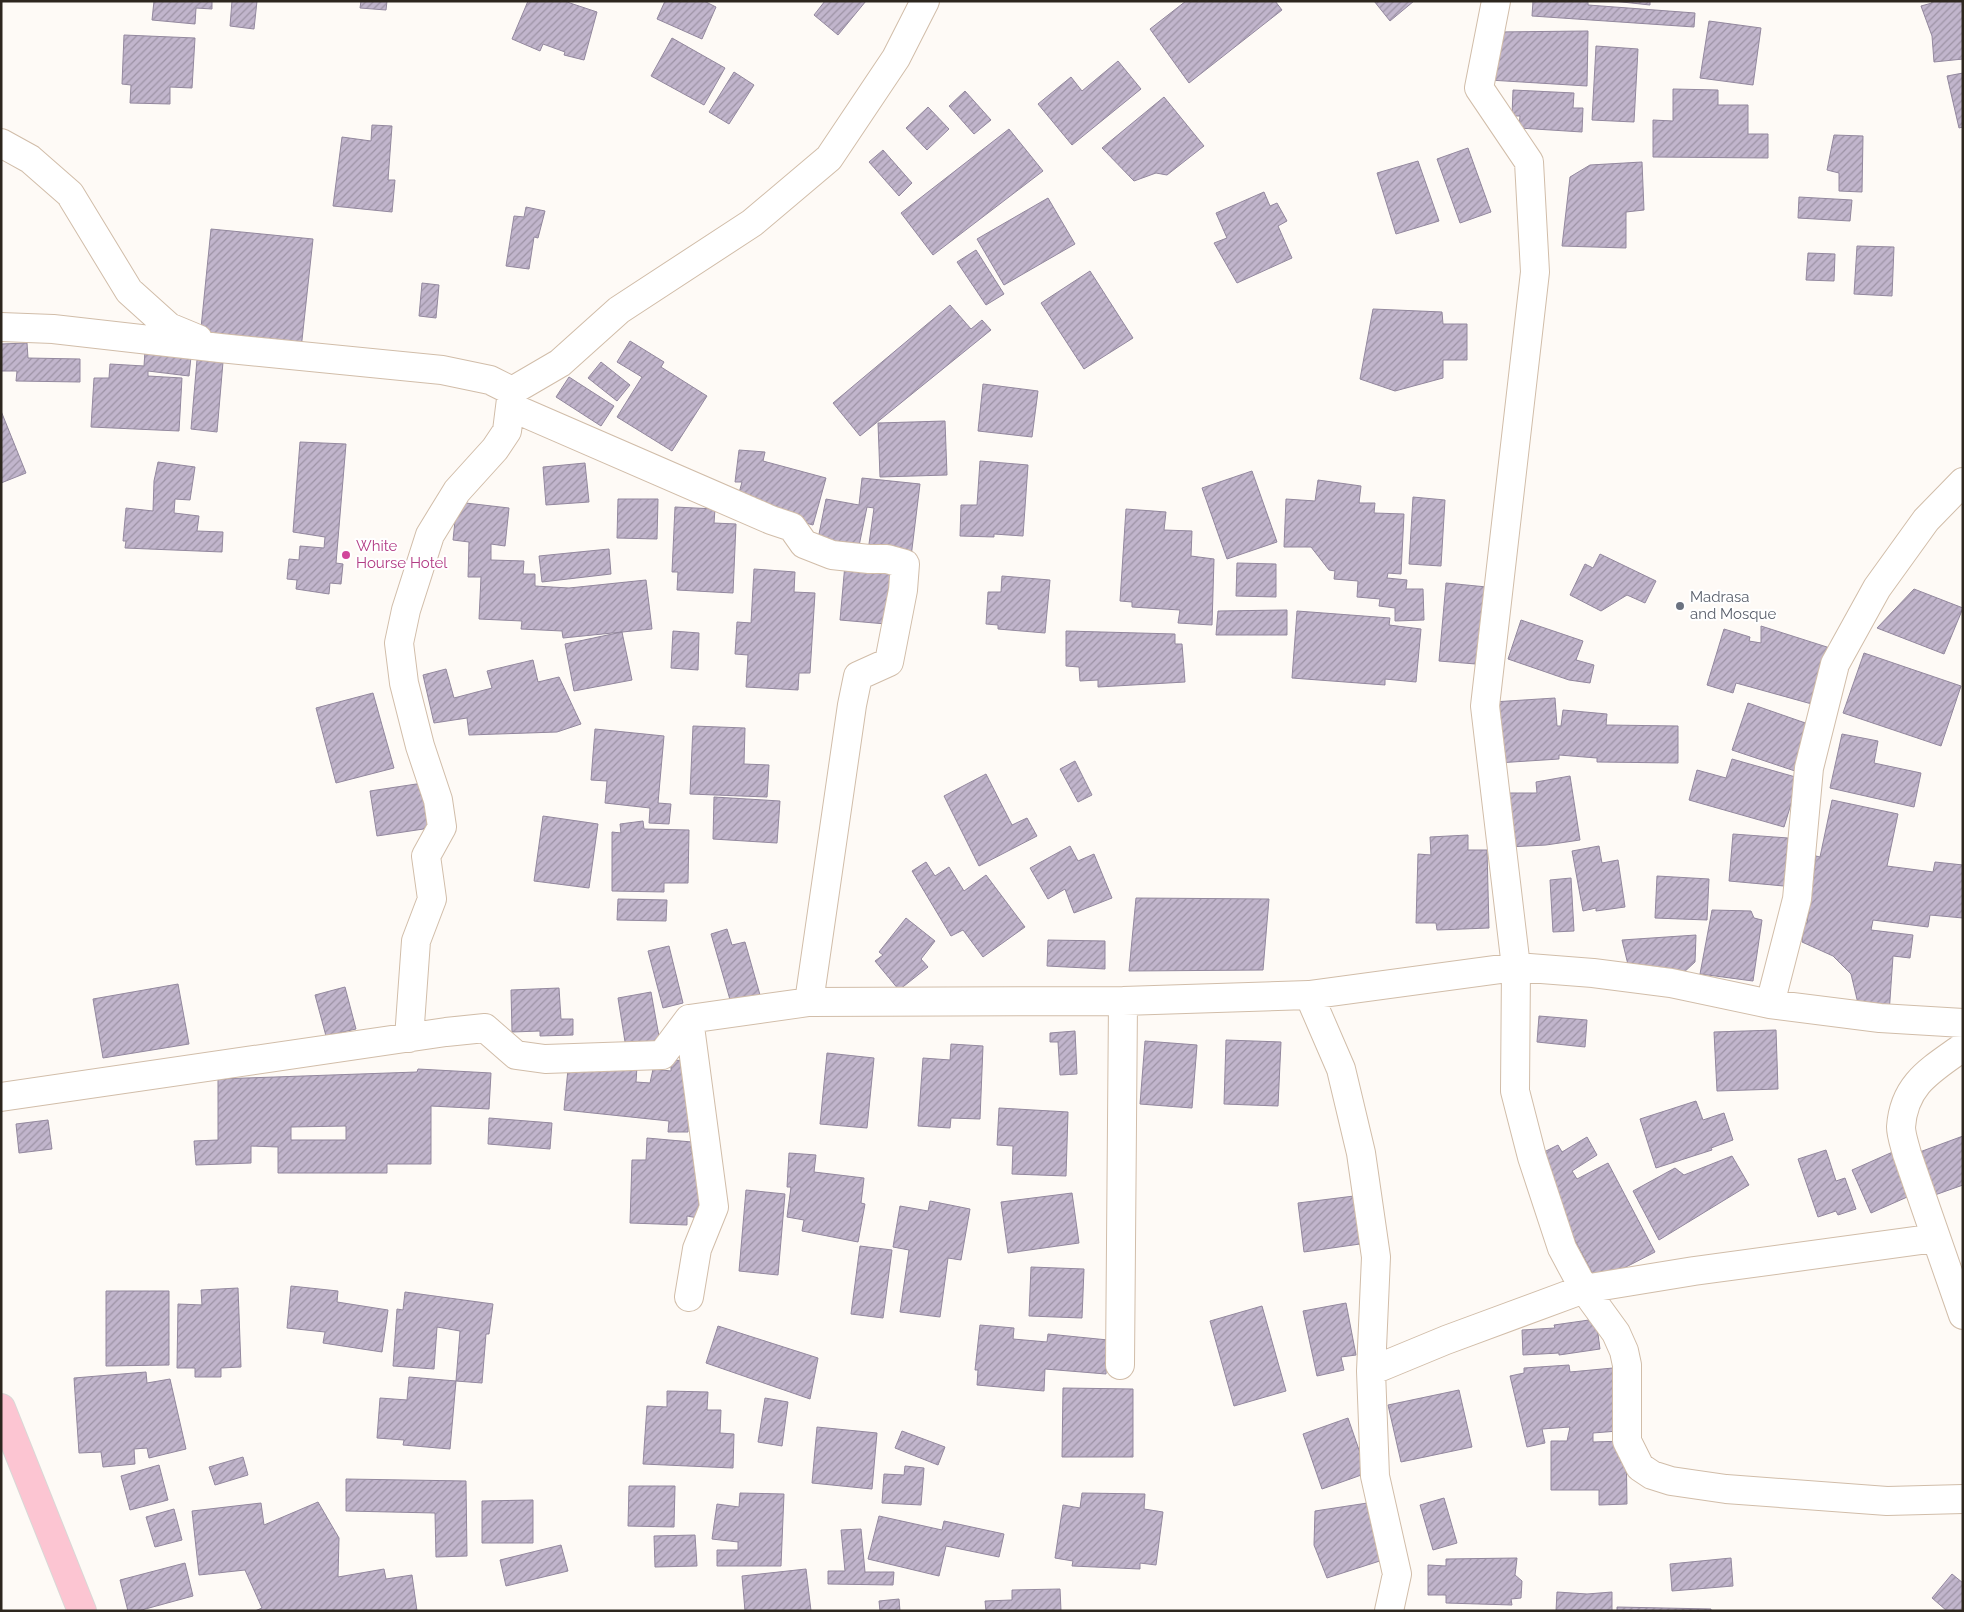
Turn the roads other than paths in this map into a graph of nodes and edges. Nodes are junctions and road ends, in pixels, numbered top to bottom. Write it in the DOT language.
graph roads {
  1 [pos="925,1"];
  2 [pos="1496,1"];
  3 [pos="1,143"];
  4 [pos="1,328"];
  5 [pos="220,348"];
  6 [pos="512,399"];
  7 [pos="1963,482"];
  8 [pos="1516,967"];
  9 [pos="1309,995"];
  10 [pos="1123,1001"];
  11 [pos="809,1002"];
  12 [pos="1770,1004"];
  13 [pos="689,1019"];
  14 [pos="1963,1023"];
  15 [pos="409,1038"];
  16 [pos="1963,1047"];
  17 [pos="1,1097"];
  18 [pos="1936,1238"];
  19 [pos="1584,1289"];
  20 [pos="689,1298"];
  21 [pos="1963,1315"];
  22 [pos="1120,1365"];
  23 [pos="1371,1371"];
  24 [pos="1,1408"];
  25 [pos="1963,1499"];
  26 [pos="82,1611"];
  27 [pos="1389,1611"];
  1 -- 6 [label="street"];
  2 -- 8 [label="street"];
  3 -- 5 [label="street"];
  4 -- 5 [label="street"];
  5 -- 6 [label="street"];
  6 -- 11 [label="street"];
  6 -- 15 [label="street"];
  7 -- 12 [label="street"];
  8 -- 9 [label="street"];
  8 -- 12 [label="street"];
  8 -- 19 [label="street"];
  9 -- 10 [label="street"];
  9 -- 23 [label="street"];
  10 -- 11 [label="street"];
  10 -- 22 [label="street"];
  11 -- 13 [label="street"];
  12 -- 14 [label="street"];
  13 -- 15 [label="street"];
  13 -- 20 [label="street"];
  15 -- 17 [label="street"];
  16 -- 18 [label="street"];
  18 -- 19 [label="street"];
  18 -- 21 [label="street"];
  19 -- 23 [label="street"];
  19 -- 25 [label="street"];
  23 -- 27 [label="street"];
  24 -- 26 [label="main road"];
}
